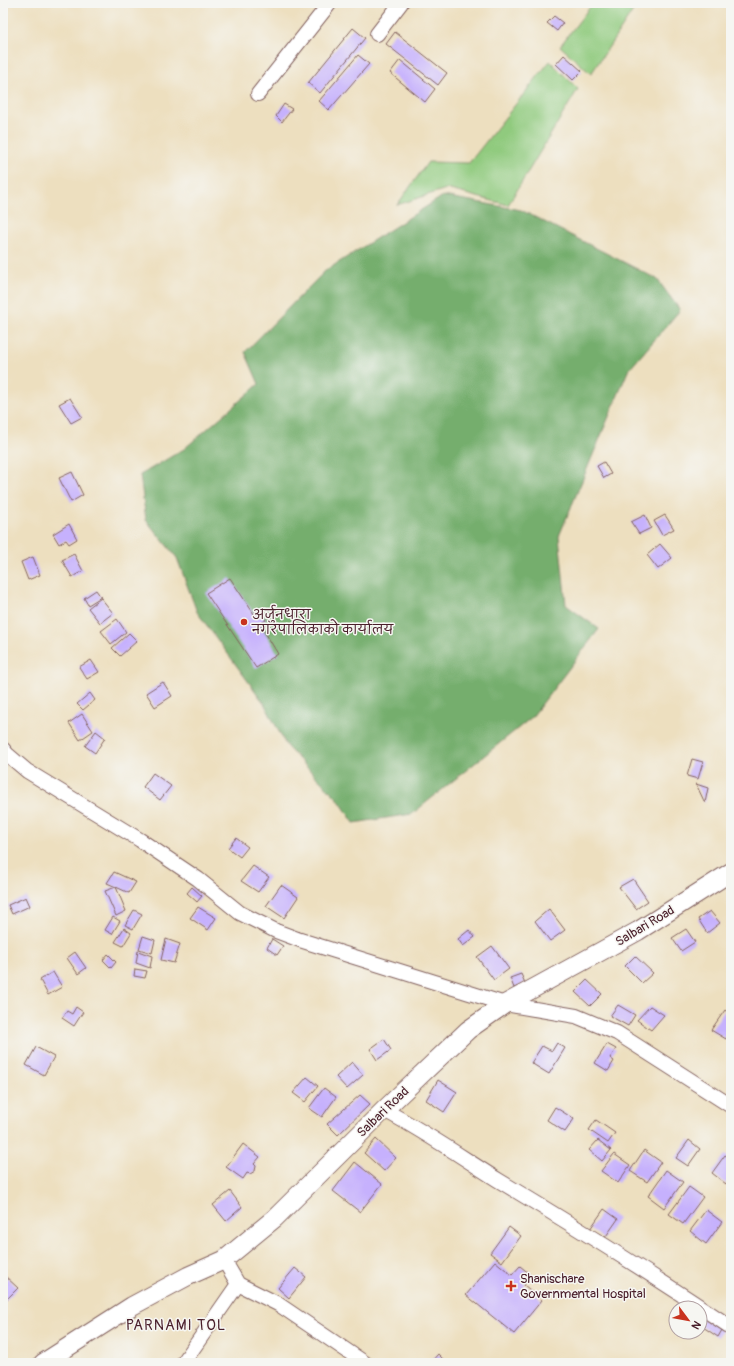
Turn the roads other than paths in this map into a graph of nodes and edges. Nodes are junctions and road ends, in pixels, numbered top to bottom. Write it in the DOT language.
graph roads {
  1 [pos="330,3"];
  2 [pos="401,3"];
  3 [pos="377,34"];
  4 [pos="258,94"];
  5 [pos="3,748"];
  6 [pos="731,872"];
  7 [pos="505,1004"];
  8 [pos="731,1106"];
  9 [pos="384,1110"];
  10 [pos="224,1260"];
  11 [pos="238,1284"];
  12 [pos="731,1325"];
  13 [pos="43,1363"];
  14 [pos="183,1363"];
  15 [pos="365,1363"];
  1 -- 4 [label="street"];
  2 -- 3 [label="street"];
  5 -- 7 [label="street"];
  6 -- 7 [label="street, Salbari Road"];
  7 -- 8 [label="street"];
  7 -- 9 [label="street, Salbari Road"];
  9 -- 10 [label="street, Salbari Road"];
  9 -- 12 [label="street"];
  10 -- 11 [label="street"];
  10 -- 13 [label="street, Salbari Road"];
  11 -- 14 [label="street"];
  11 -- 15 [label="street"];
}
